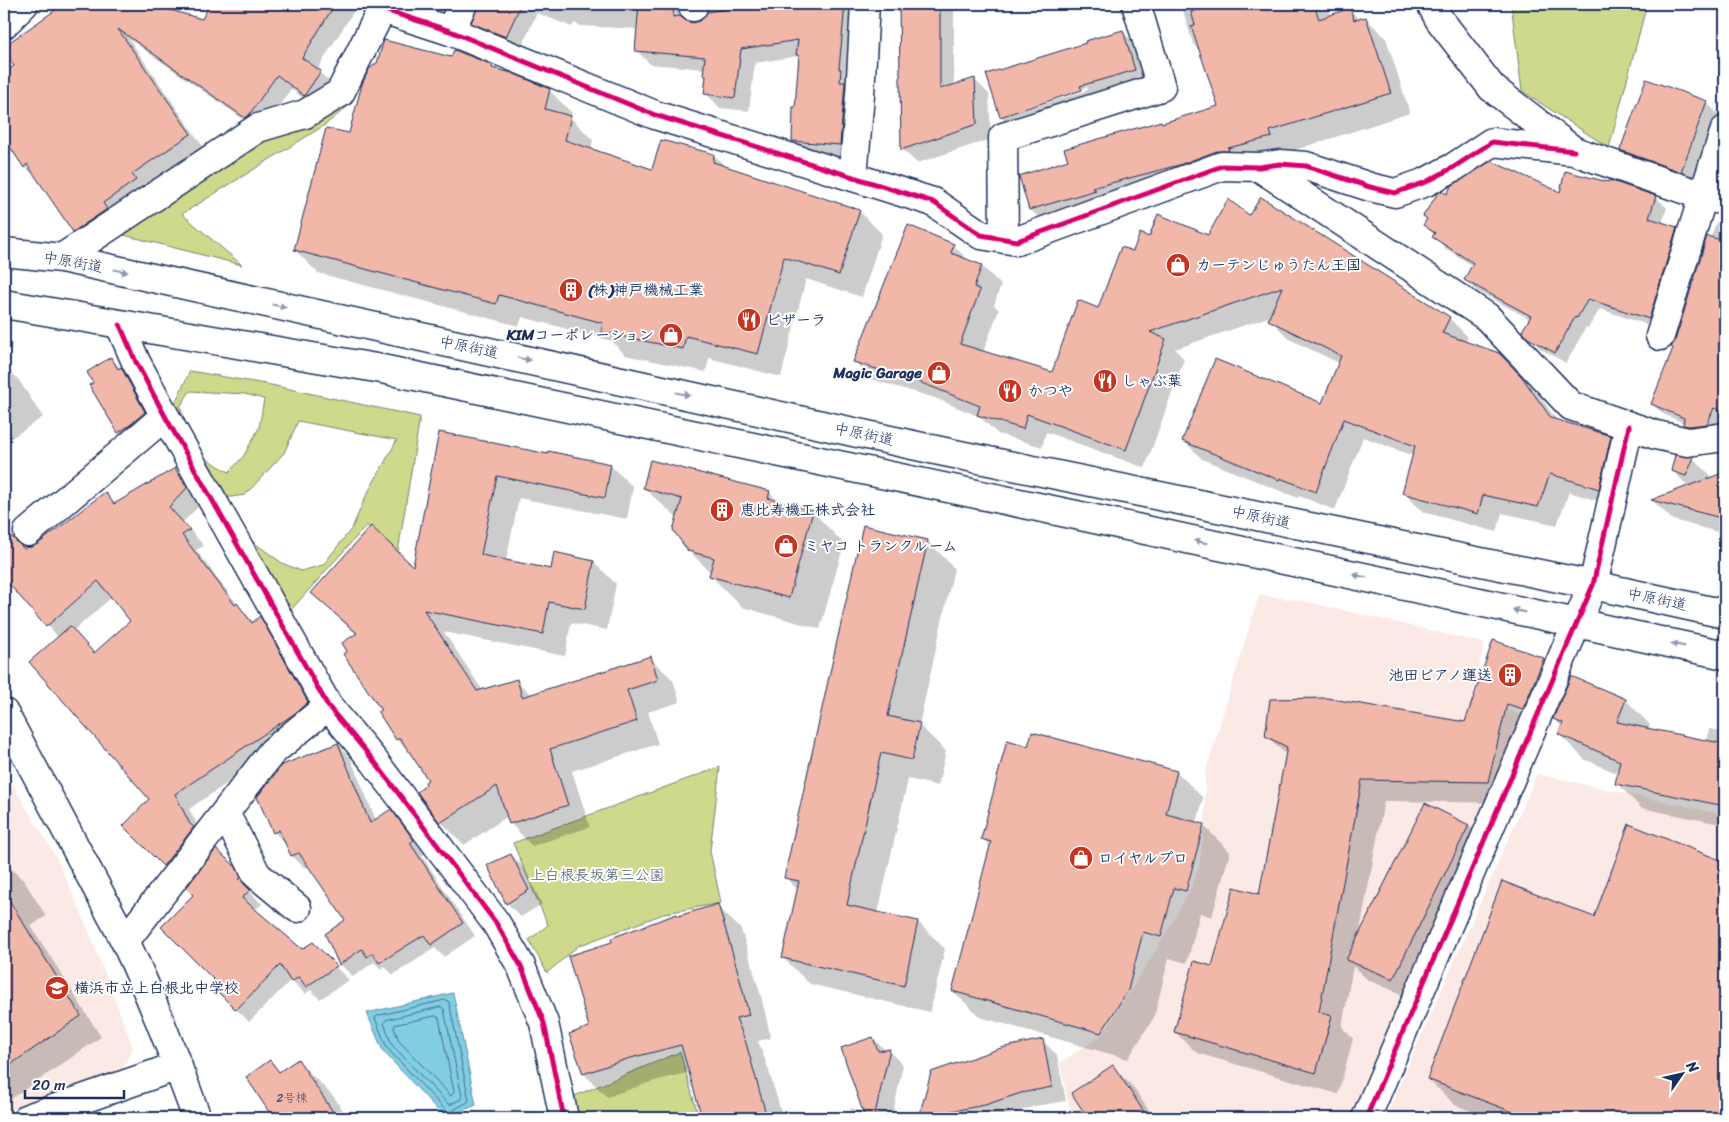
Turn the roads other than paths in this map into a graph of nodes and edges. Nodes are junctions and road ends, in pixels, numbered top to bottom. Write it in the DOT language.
graph roads {
  1 [pos="24,4"];
  2 [pos="463,4"];
  3 [pos="865,4"];
  4 [pos="1136,4"];
  5 [pos="1431,4"];
  6 [pos="379,6"];
  7 [pos="4,24"];
  8 [pos="450,31"];
  9 [pos="1725,130"];
  10 [pos="1574,151"];
  11 [pos="1259,167"];
  12 [pos="852,176"];
  13 [pos="1714,198"];
  14 [pos="1004,239"];
  15 [pos="4,252"];
  16 [pos="62,258"];
  17 [pos="4,304"];
  18 [pos="120,325"];
  19 [pos="1660,336"];
  20 [pos="165,416"];
  21 [pos="1629,426"];
  22 [pos="1725,437"];
  23 [pos="28,532"];
  24 [pos="1593,585"];
  25 [pos="1725,614"];
  26 [pos="1576,624"];
  27 [pos="1725,654"];
  28 [pos="328,706"];
  29 [pos="4,713"];
  30 [pos="225,813"];
  31 [pos="297,908"];
  32 [pos="125,940"];
  33 [pos="178,1066"];
  34 [pos="28,1118"];
  35 [pos="197,1118"];
  36 [pos="564,1118"];
  37 [pos="1366,1118"];
  1 -- 7 [label="street"];
  2 -- 8 [label="street"];
  3 -- 12 [label="street"];
  4 -- 14 [label="street"];
  5 -- 10 [label="street"];
  6 -- 8 [label="street"];
  6 -- 16 [label="street"];
  8 -- 12 [label="street"];
  9 -- 13 [label="street"];
  10 -- 11 [label="street"];
  10 -- 13 [label="street"];
  11 -- 14 [label="street"];
  11 -- 21 [label="street"];
  12 -- 14 [label="street"];
  13 -- 19 [label="street"];
  15 -- 16 [label="street, 中原街道"];
  16 -- 24 [label="street, 中原街道, one-way"];
  17 -- 18 [label="street"];
  18 -- 20 [label="street"];
  26 -- 18 [label="street, one-way"];
  20 -- 23 [label="street"];
  20 -- 28 [label="street"];
  21 -- 22 [label="street"];
  21 -- 24 [label="street"];
  24 -- 25 [label="street, 中原街道"];
  24 -- 26 [label="street"];
  27 -- 26 [label="street, one-way"];
  26 -- 37 [label="street"];
  28 -- 30 [label="street"];
  28 -- 36 [label="street"];
  29 -- 32 [label="street"];
  30 -- 31 [label="street"];
  30 -- 32 [label="street"];
  32 -- 33 [label="street"];
  33 -- 34 [label="street"];
  33 -- 35 [label="street"];
}
